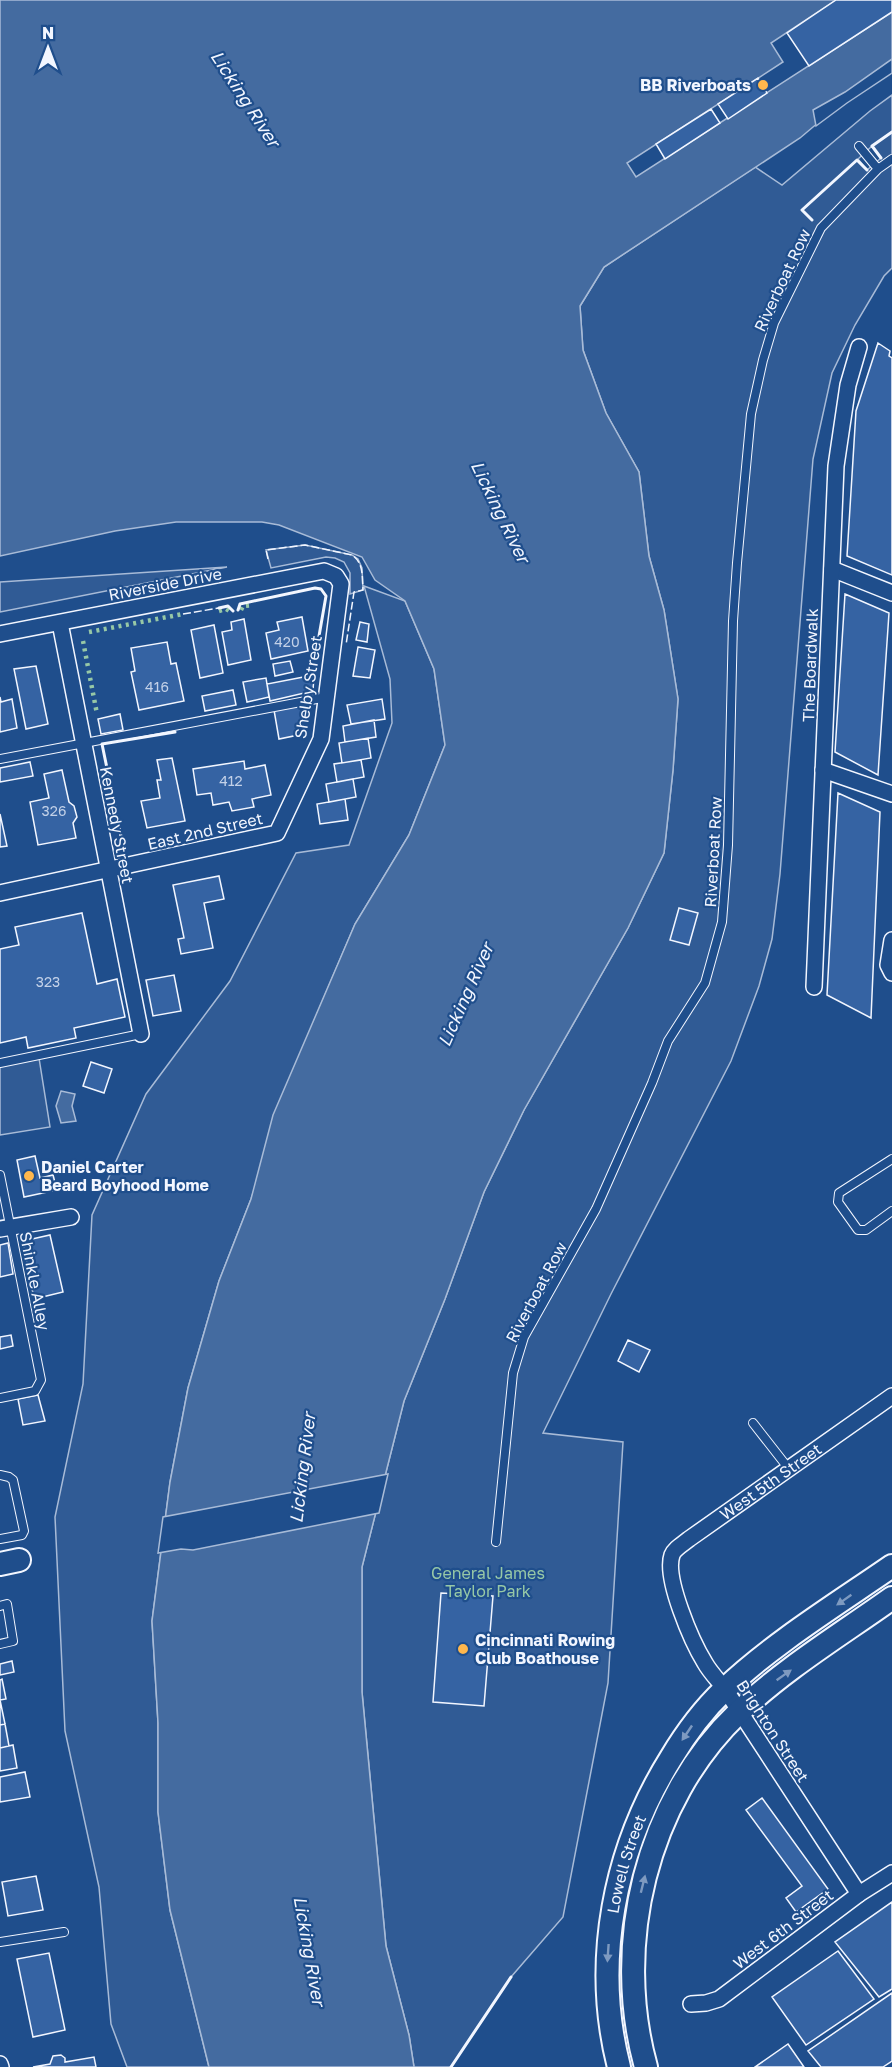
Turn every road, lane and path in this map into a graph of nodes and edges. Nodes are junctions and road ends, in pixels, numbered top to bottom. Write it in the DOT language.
graph roads {
  1 [pos="859,146"];
  2 [pos="892,159"];
  3 [pos="878,169"];
  4 [pos="859,347"];
  5 [pos="832,569"];
  6 [pos="336,576"];
  7 [pos="892,593"];
  8 [pos="60,622"];
  9 [pos="0,634"];
  10 [pos="327,697"];
  11 [pos="83,743"];
  12 [pos="0,759"];
  13 [pos="824,770"];
  14 [pos="892,794"];
  15 [pos="277,833"];
  16 [pos="108,871"];
  17 [pos="0,893"];
  18 [pos="892,940"];
  19 [pos="891,966"];
  20 [pos="814,987"];
  21 [pos="141,1034"];
  22 [pos="0,1063"];
  23 [pos="892,1159"];
  24 [pos="0,1175"];
  25 [pos="892,1211"];
  26 [pos="71,1216"];
  27 [pos="5,1228"];
  28 [pos="892,1396"];
  29 [pos="0,1398"];
  30 [pos="753,1422"];
  31 [pos="789,1469"];
  32 [pos="0,1475"];
  33 [pos="0,1539"];
  34 [pos="496,1542"];
  35 [pos="892,1566"];
  36 [pos="672,1580"];
  37 [pos="892,1598"];
  38 [pos="0,1606"];
  39 [pos="0,1644"];
  40 [pos="725,1689"];
  41 [pos="739,1712"];
  42 [pos="892,1873"];
  43 [pos="859,1894"];
  44 [pos="64,1932"];
  45 [pos="0,1942"];
  46 [pos="691,2004"];
  47 [pos="619,2067"];
  48 [pos="646,2067"];
  1 -- 3 [label="lane"];
  2 -- 3 [label="lane, Riverboat Row"];
  3 -- 34 [label="lane, Riverboat Row"];
  4 -- 5 [label="street, The Boardwalk"];
  5 -- 7 [label="street"];
  5 -- 13 [label="street, The Boardwalk"];
  6 -- 8 [label="street, Riverside Drive"];
  6 -- 10 [label="street, Shelby Street"];
  8 -- 9 [label="street, Riverside Drive"];
  8 -- 11 [label="street, Kennedy Street"];
  10 -- 11 [label="lane"];
  10 -- 15 [label="street, Shelby Street"];
  11 -- 12 [label="lane"];
  11 -- 16 [label="street, Kennedy Street"];
  13 -- 14 [label="street"];
  13 -- 20 [label="street, The Boardwalk"];
  15 -- 16 [label="street, East 2nd Street"];
  16 -- 17 [label="street, East 2nd Street"];
  16 -- 21 [label="street, Kennedy Street"];
  18 -- 19 [label="street"];
  21 -- 22 [label="lane"];
  23 -- 25 [label="lane"];
  24 -- 27 [label="lane, Shinkle Alley"];
  26 -- 27 [label="street"];
  27 -- 29 [label="lane, Shinkle Alley"];
  28 -- 31 [label="street, West 5th Street"];
  30 -- 31 [label="lane"];
  31 -- 36 [label="street, West 5th Street"];
  32 -- 33 [label="lane"];
  35 -- 40 [label="main road, one-way"];
  36 -- 40 [label="street, Brighton Street"];
  41 -- 37 [label="main road, one-way"];
  38 -- 39 [label="lane"];
  40 -- 41 [label="street, Brighton Street"];
  40 -- 47 [label="main road, Lowell Street, one-way"];
  41 -- 43 [label="street, Brighton Street"];
  48 -- 41 [label="main road, Lowell Street, one-way"];
  42 -- 43 [label="street, West 6th Street"];
  43 -- 46 [label="street, West 6th Street"];
  44 -- 45 [label="lane"];
}
